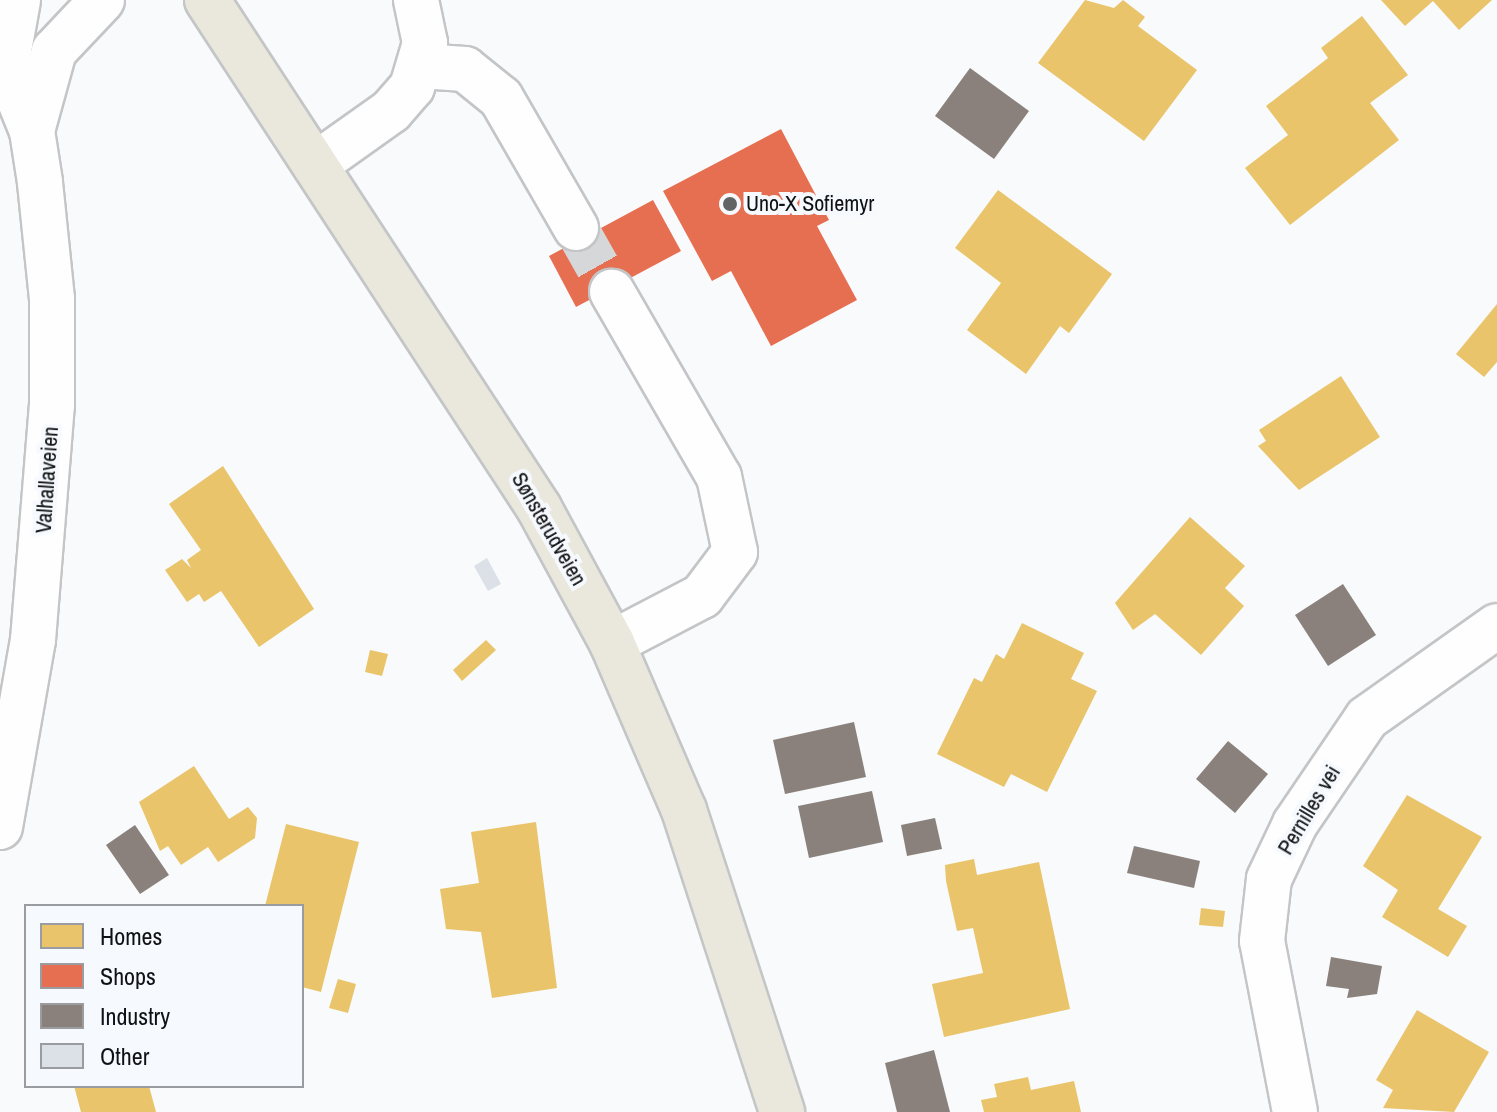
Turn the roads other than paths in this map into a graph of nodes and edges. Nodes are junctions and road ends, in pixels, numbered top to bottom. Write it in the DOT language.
graph roads {
  1 [pos="18,0"];
  2 [pos="102,0"];
  3 [pos="207,0"];
  4 [pos="416,0"];
  5 [pos="420,66"];
  6 [pos="32,131"];
  7 [pos="315,165"];
  8 [pos="576,228"];
  9 [pos="612,292"];
  10 [pos="1497,626"];
  11 [pos="612,643"];
  12 [pos="0,827"];
  13 [pos="782,1112"];
  14 [pos="1295,1112"];
  1 -- 6 [label="street, Valhallaveien"];
  2 -- 6 [label="street, Valhallaveien"];
  3 -- 7 [label="main road, Sønsterudveien"];
  4 -- 5 [label="street"];
  5 -- 7 [label="street"];
  5 -- 8 [label="street"];
  6 -- 12 [label="street, Valhallaveien"];
  7 -- 11 [label="main road, Sønsterudveien"];
  9 -- 11 [label="street"];
  10 -- 14 [label="street, Pernilles vei"];
  11 -- 13 [label="main road, Sønsterudveien"];
}
